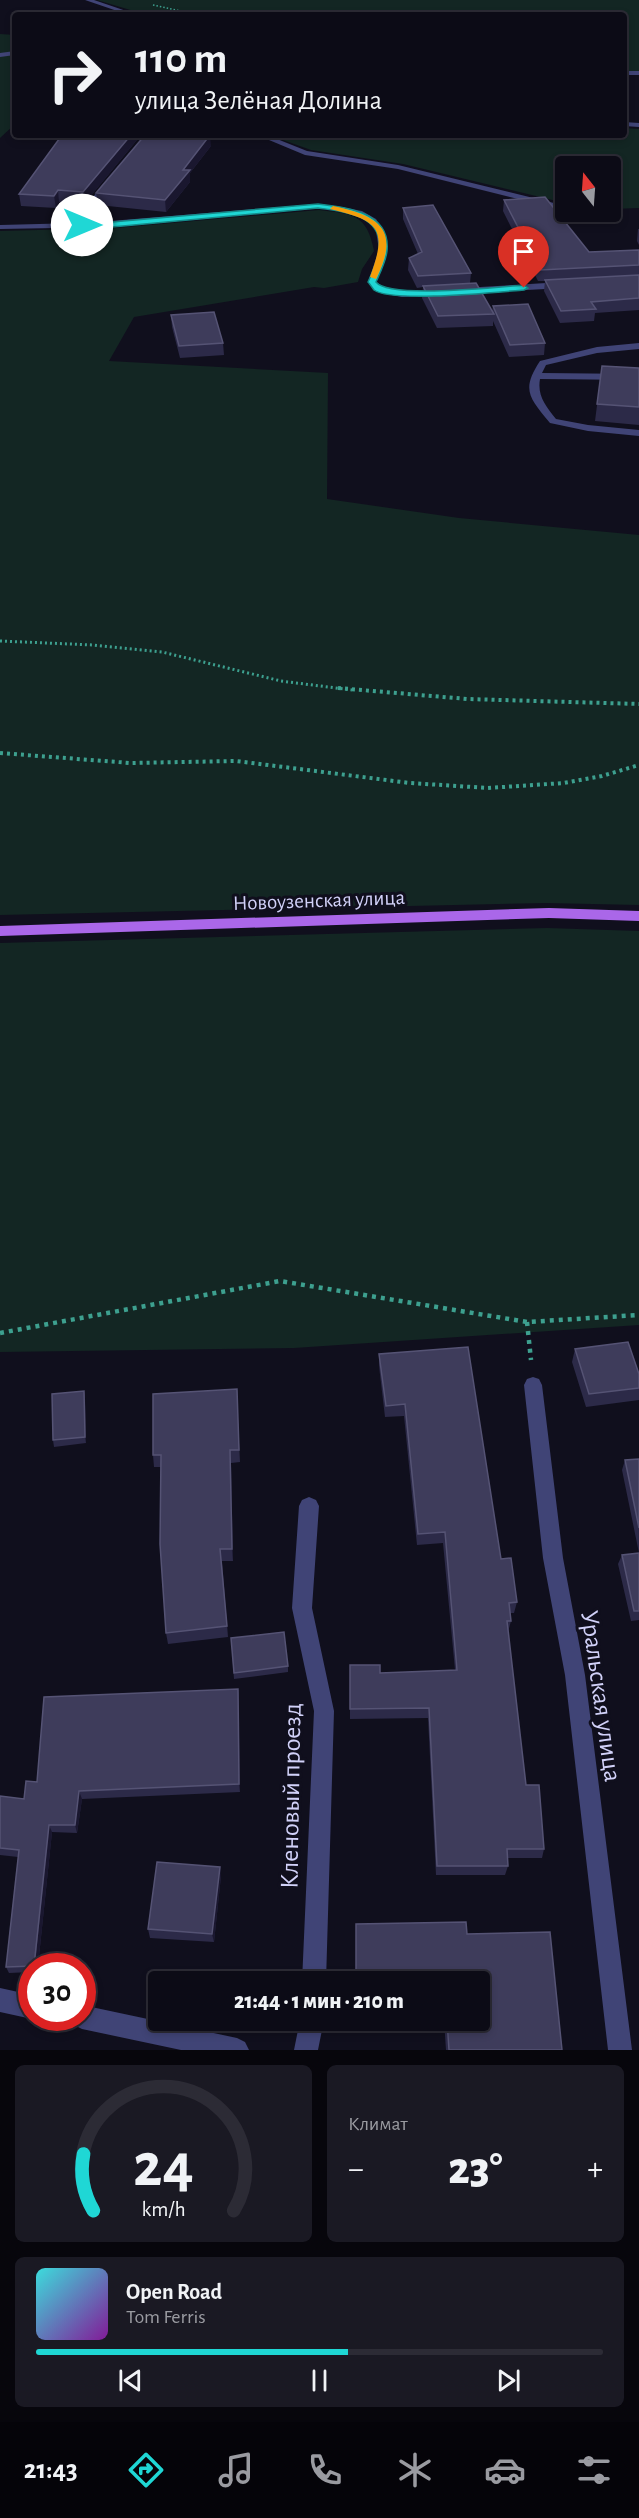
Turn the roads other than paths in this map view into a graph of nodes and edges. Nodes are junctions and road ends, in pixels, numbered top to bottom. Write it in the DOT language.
graph roads {
  1 [pos="88,0"];
  2 [pos="126,12"];
  3 [pos="268,138"];
  4 [pos="111,180"];
  5 [pos="555,206"];
  6 [pos="82,225"];
  7 [pos="0,227"];
  8 [pos="570,285"];
  9 [pos="639,346"];
  10 [pos="534,376"];
  11 [pos="639,377"];
  12 [pos="639,433"];
  13 [pos="639,916"];
  14 [pos="0,931"];
  15 [pos="533,1385"];
  16 [pos="309,1506"];
  17 [pos="314,1971"];
  18 [pos="0,2000"];
  19 [pos="18,2004"];
  20 [pos="96,2021"];
  21 [pos="310,2031"];
  22 [pos="237,2050"];
  23 [pos="306,2050"];
  24 [pos="620,2050"];
  1 -- 2 [label="street"];
  3 -- 5 [label="street"];
  4 -- 6 [label="street"];
  6 -- 7 [label="street"];
  6 -- 8 [label="street"];
  9 -- 10 [label="street"];
  10 -- 11 [label="street"];
  10 -- 12 [label="street"];
  13 -- 14 [label="main road, Новоузенская улица"];
  15 -- 24 [label="street, Уральская улица"];
  16 -- 17 [label="street, Кленовый проезд"];
  18 -- 19 [label="street"];
  20 -- 22 [label="street"];
  21 -- 23 [label="street"];
}
